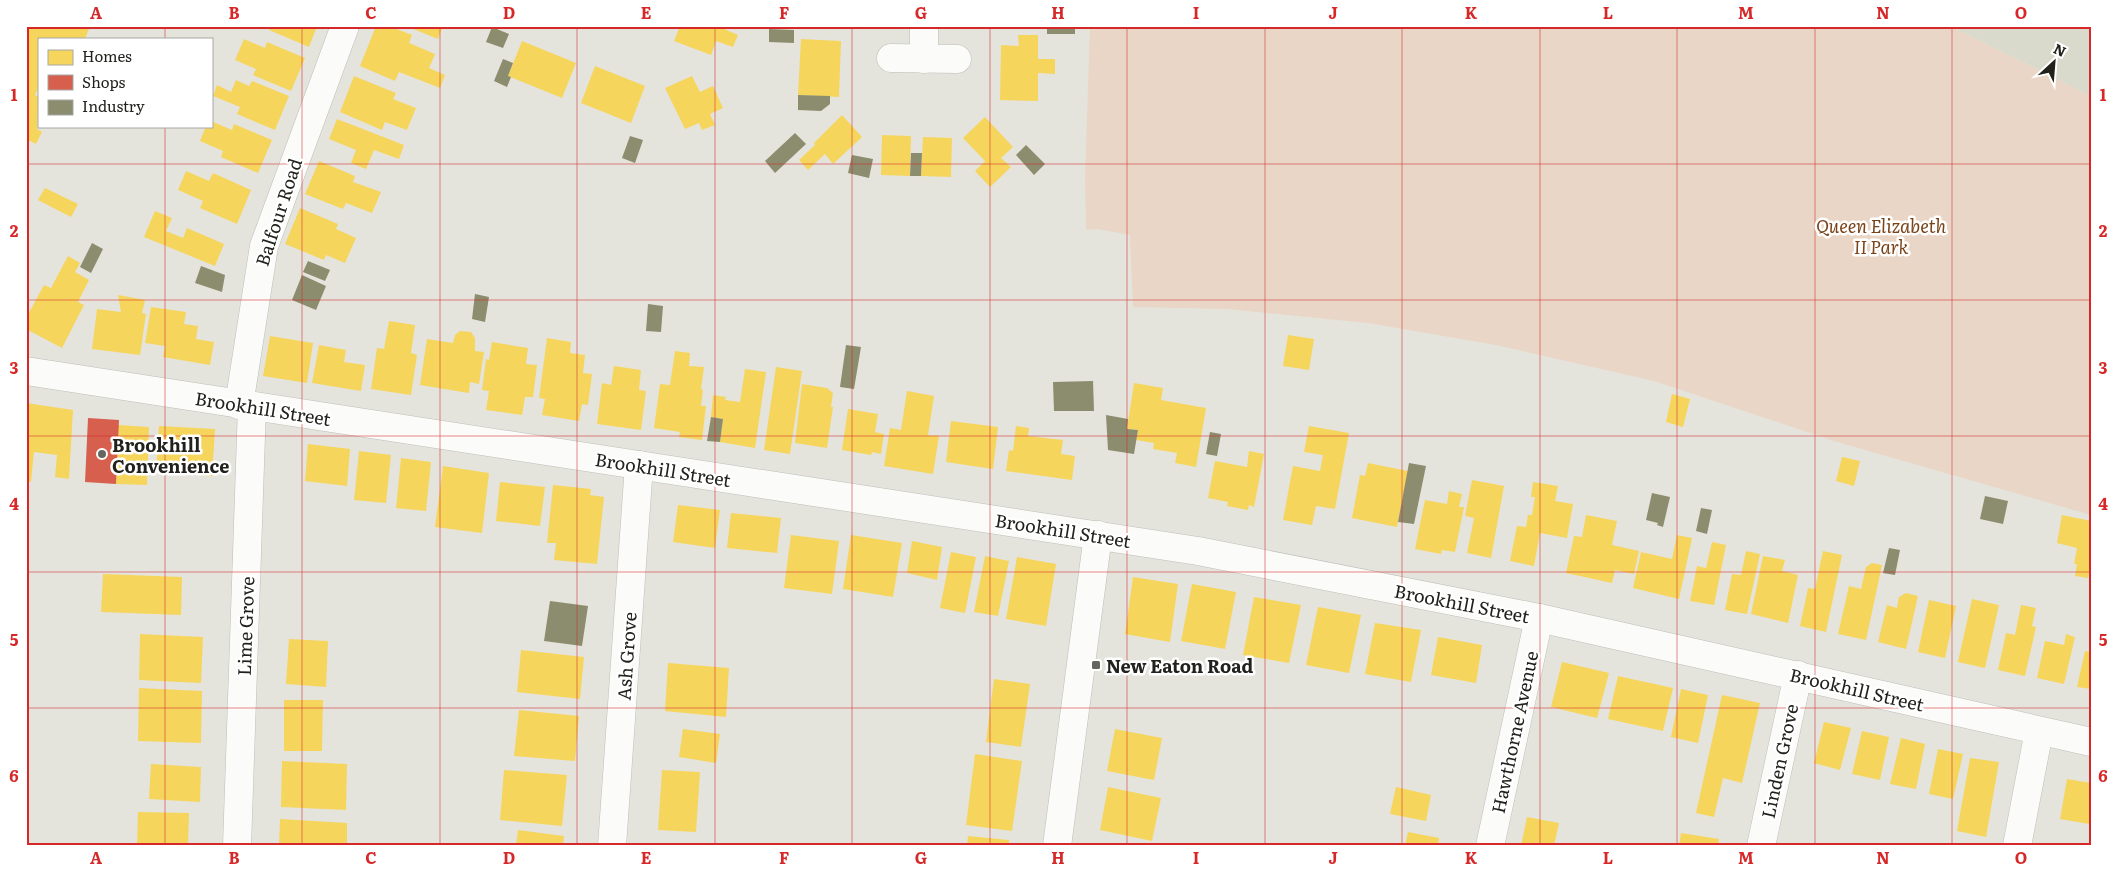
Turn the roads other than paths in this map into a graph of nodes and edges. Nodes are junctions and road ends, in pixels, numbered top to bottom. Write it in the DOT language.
graph roads {
  1 [pos="345,26"];
  2 [pos="924,26"];
  3 [pos="890,58"];
  4 [pos="924,59"];
  5 [pos="957,59"];
  6 [pos="26,371"];
  7 [pos="245,406"];
  8 [pos="639,465"];
  9 [pos="1098,535"];
  10 [pos="1539,618"];
  11 [pos="1798,675"];
  12 [pos="2039,731"];
  13 [pos="2091,742"];
  14 [pos="237,846"];
  15 [pos="612,846"];
  16 [pos="1057,846"];
  17 [pos="1490,846"];
  18 [pos="1761,846"];
  19 [pos="2017,846"];
  1 -- 7 [label="street, Balfour Road"];
  2 -- 4 [label="street"];
  3 -- 4 [label="street"];
  4 -- 5 [label="street"];
  6 -- 7 [label="street, Brookhill Street"];
  7 -- 8 [label="street, Brookhill Street"];
  7 -- 14 [label="street, Lime Grove"];
  8 -- 9 [label="street, Brookhill Street"];
  8 -- 15 [label="street, Ash Grove"];
  9 -- 10 [label="street, Brookhill Street"];
  9 -- 16 [label="street"];
  10 -- 11 [label="street, Brookhill Street"];
  10 -- 17 [label="street, Hawthorne Avenue"];
  11 -- 12 [label="street, Brookhill Street"];
  11 -- 18 [label="street, Linden Grove"];
  12 -- 13 [label="street, Brookhill Street"];
  12 -- 19 [label="street"];
}
